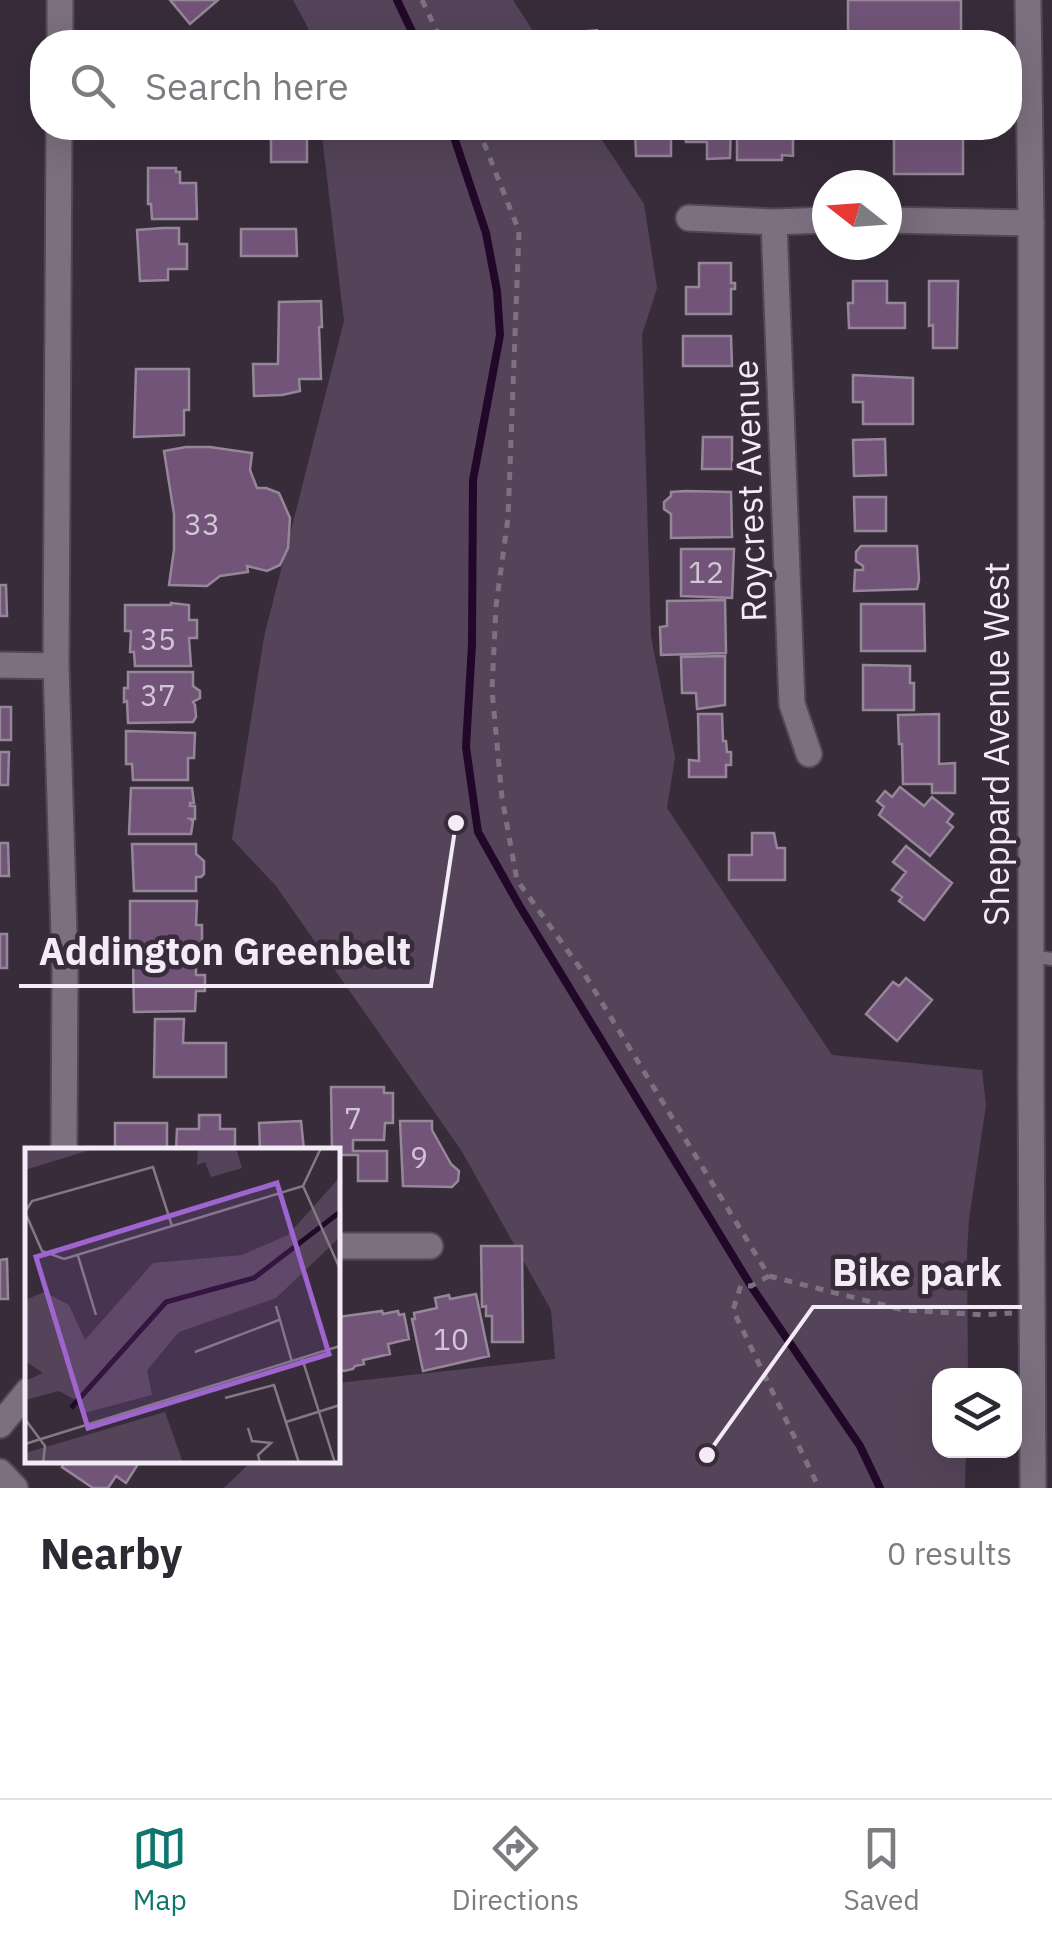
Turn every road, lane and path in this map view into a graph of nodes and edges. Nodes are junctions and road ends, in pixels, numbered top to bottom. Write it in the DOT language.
graph roads {
  1 [pos="60,0"];
  2 [pos="422,0"];
  3 [pos="1028,0"];
  4 [pos="60,30"];
  5 [pos="436,30"];
  6 [pos="59,140"];
  7 [pos="483,140"];
  8 [pos="1041,160"];
  9 [pos="689,218"];
  10 [pos="902,220"];
  11 [pos="812,221"];
  12 [pos="774,222"];
  13 [pos="1031,223"];
  14 [pos="0,665"];
  15 [pos="56,666"];
  16 [pos="809,754"];
  17 [pos="1042,957"];
  18 [pos="64,1148"];
  19 [pos="340,1246"];
  20 [pos="430,1246"];
  21 [pos="769,1276"];
  22 [pos="1018,1313"];
  23 [pos="25,1395"];
  24 [pos="0,1425"];
  25 [pos="0,1472"];
  26 [pos="15,1488"];
  27 [pos="818,1488"];
  28 [pos="1033,1488"];
  1 -- 4 [label="street"];
  2 -- 5 [label="path"];
  3 -- 8 [label="street, Sheppard Avenue West"];
  6 -- 15 [label="street"];
  7 -- 21 [label="path"];
  8 -- 13 [label="street, Sheppard Avenue West"];
  9 -- 12 [label="street"];
  10 -- 13 [label="street"];
  11 -- 12 [label="street"];
  12 -- 16 [label="street, Roycrest Avenue"];
  13 -- 17 [label="street, Sheppard Avenue West"];
  14 -- 15 [label="street"];
  15 -- 18 [label="street"];
  17 -- 28 [label="street, Sheppard Avenue West, bridge"];
  19 -- 20 [label="street"];
  21 -- 22 [label="path"];
  21 -- 27 [label="path"];
  23 -- 24 [label="street"];
  25 -- 26 [label="street"];
}
